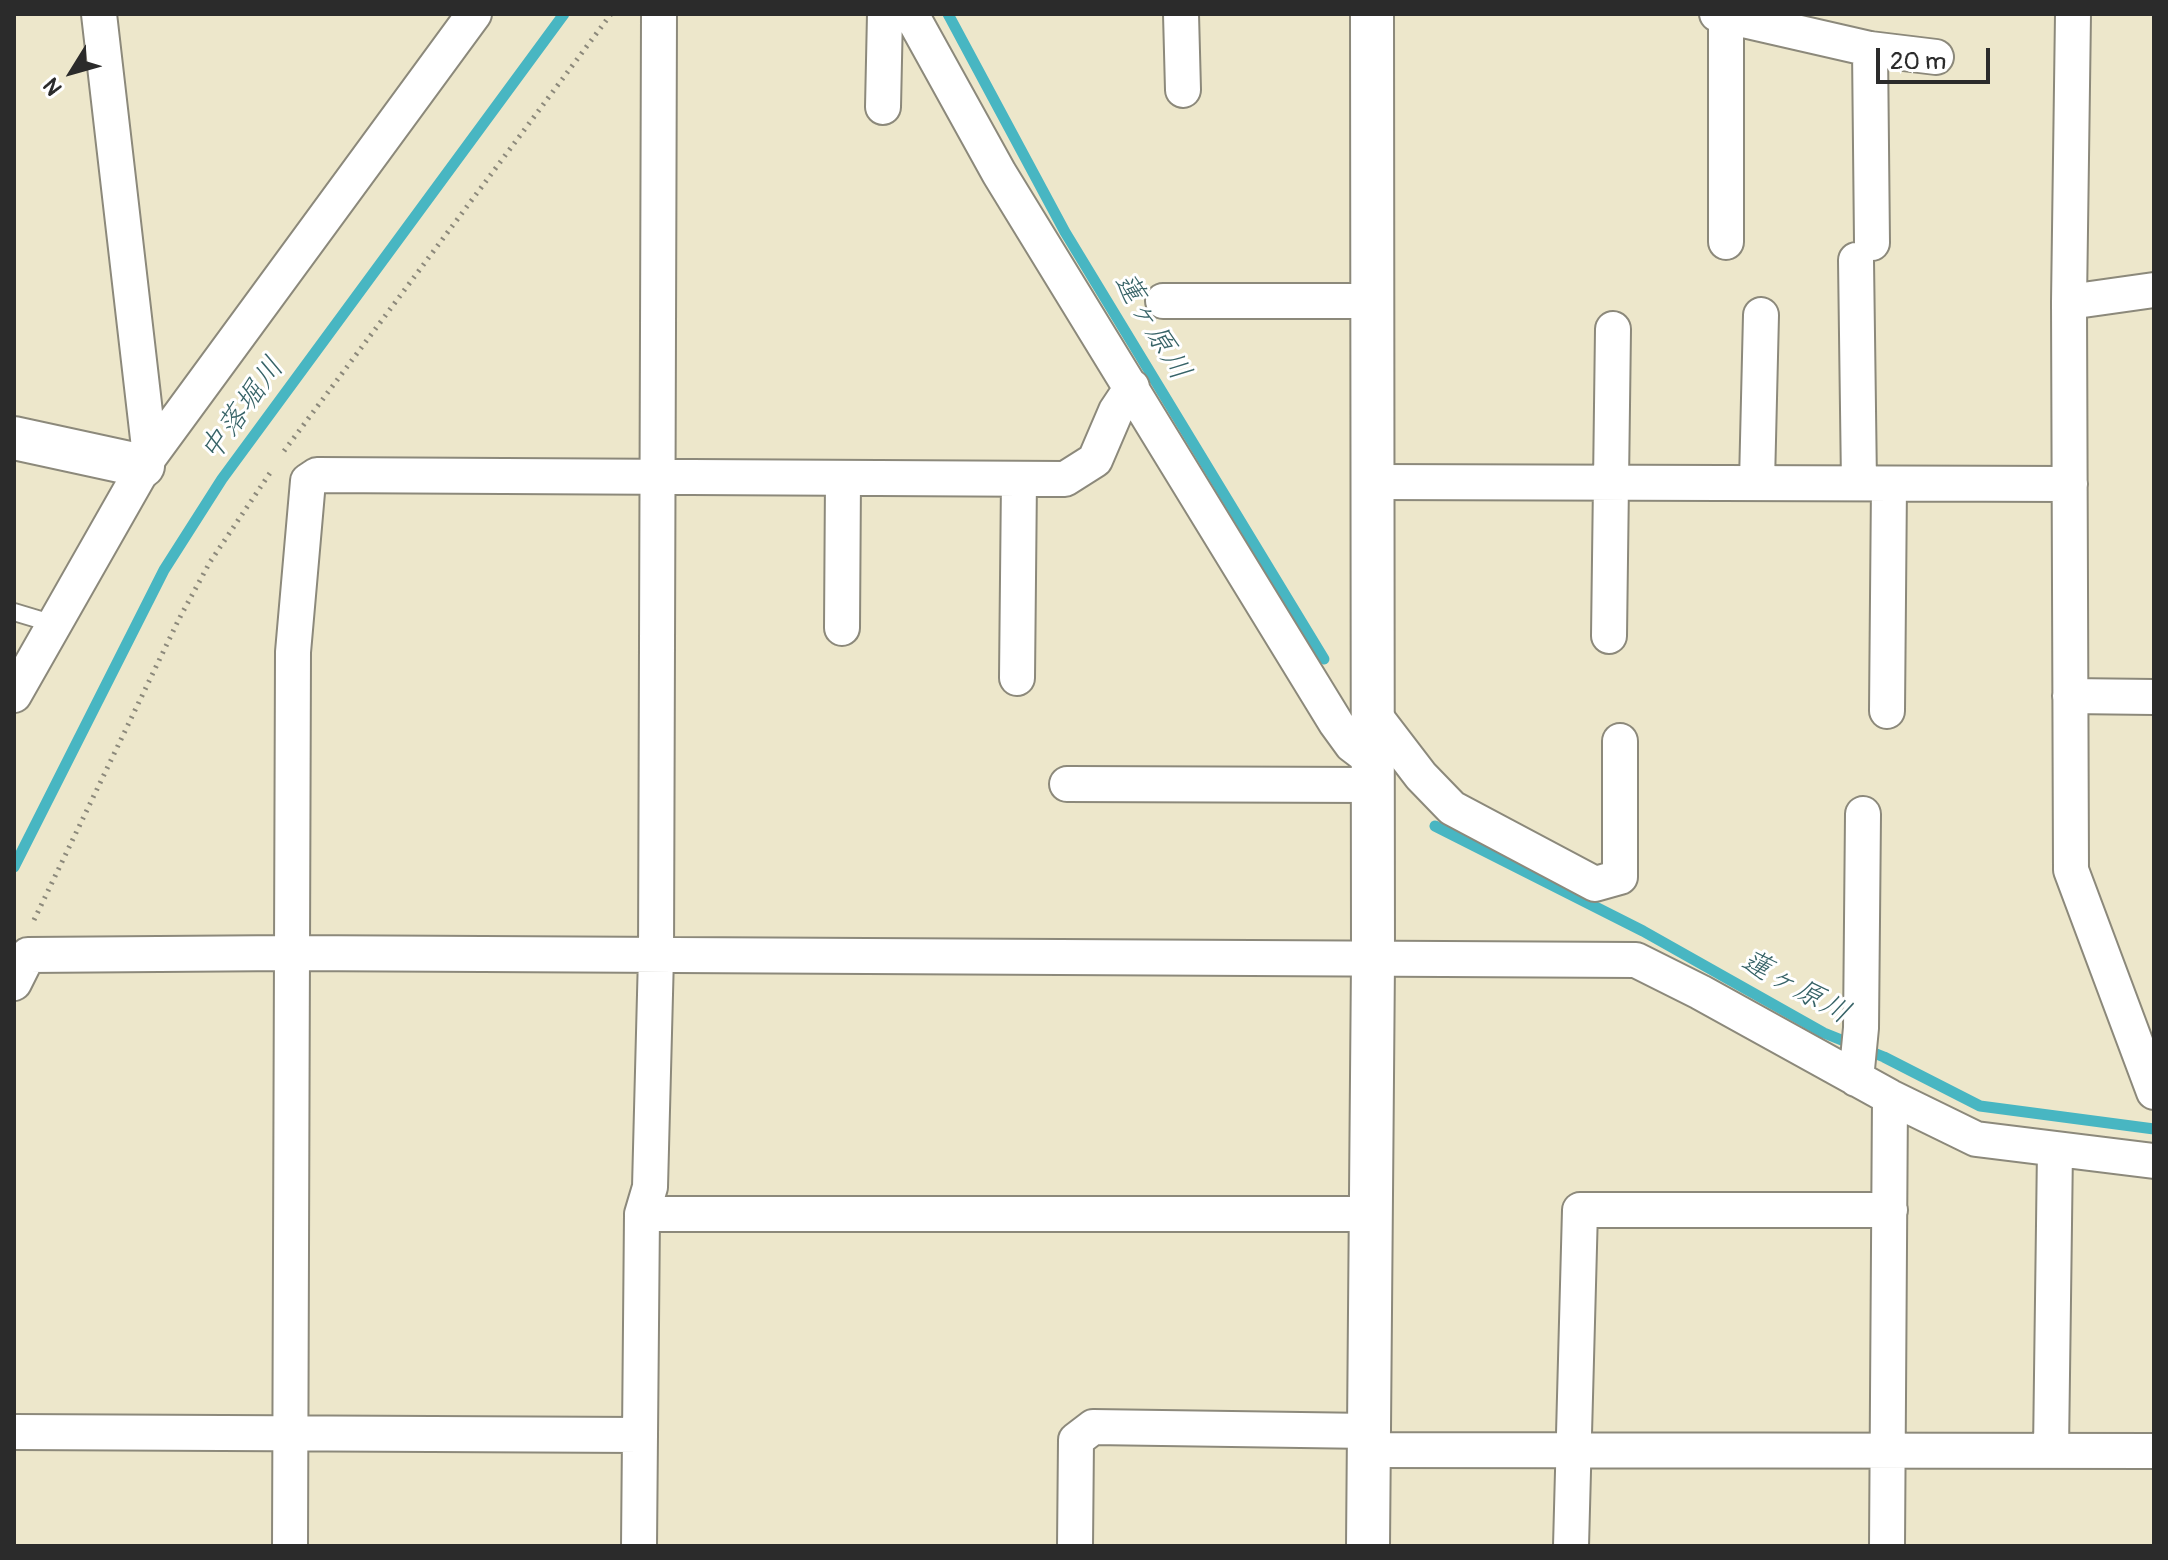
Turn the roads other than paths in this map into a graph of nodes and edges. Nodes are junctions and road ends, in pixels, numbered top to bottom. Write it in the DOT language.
graph roads {
  1 [pos="99,14"];
  2 [pos="474,14"];
  3 [pos="659,14"];
  4 [pos="885,14"];
  5 [pos="911,14"];
  6 [pos="1181,14"];
  7 [pos="1372,14"];
  8 [pos="2073,14"];
  9 [pos="1722,15"];
  10 [pos="1870,49"];
  11 [pos="1936,57"];
  12 [pos="1183,90"];
  13 [pos="883,107"];
  14 [pos="1726,242"];
  15 [pos="2154,290"];
  16 [pos="1163,301"];
  17 [pos="1372,301"];
  18 [pos="2069,302"];
  19 [pos="1761,315"];
  20 [pos="1613,329"];
  21 [pos="1132,387"];
  22 [pos="14,438"];
  23 [pos="147,461"];
  24 [pos="658,476"];
  25 [pos="843,478"];
  26 [pos="1019,479"];
  27 [pos="1373,482"];
  28 [pos="1757,482"];
  29 [pos="1610,483"];
  30 [pos="1874,484"];
  31 [pos="2070,484"];
  32 [pos="14,612"];
  33 [pos="54,624"];
  34 [pos="842,628"];
  35 [pos="1609,636"];
  36 [pos="1017,678"];
  37 [pos="14,695"];
  38 [pos="2070,696"];
  39 [pos="2154,697"];
  40 [pos="1887,711"];
  41 [pos="1372,712"];
  42 [pos="1620,741"];
  43 [pos="1372,773"];
  44 [pos="1067,784"];
  45 [pos="1863,814"];
  46 [pos="290,953"];
  47 [pos="656,956"];
  48 [pos="1373,960"];
  49 [pos="14,983"];
  50 [pos="1857,1072"];
  51 [pos="2154,1092"];
  52 [pos="1890,1097"];
  53 [pos="2055,1149"];
  54 [pos="2154,1161"];
  55 [pos="1890,1210"];
  56 [pos="642,1214"];
  57 [pos="1370,1214"];
  58 [pos="290,1431"];
  59 [pos="14,1432"];
  60 [pos="640,1435"];
  61 [pos="1370,1440"];
  62 [pos="1572,1450"];
  63 [pos="2051,1450"];
  64 [pos="1888,1451"];
  65 [pos="2154,1451"];
  66 [pos="290,1546"];
  67 [pos="639,1546"];
  68 [pos="1075,1546"];
  69 [pos="1368,1546"];
  70 [pos="1571,1546"];
  71 [pos="1887,1546"];
  1 -- 23 [label="street"];
  2 -- 23 [label="street"];
  3 -- 24 [label="street"];
  4 -- 13 [label="street"];
  5 -- 21 [label="street"];
  6 -- 12 [label="street"];
  7 -- 17 [label="street"];
  8 -- 18 [label="street"];
  9 -- 10 [label="street"];
  9 -- 14 [label="street"];
  10 -- 11 [label="street"];
  10 -- 30 [label="street"];
  15 -- 18 [label="street"];
  16 -- 17 [label="street"];
  17 -- 27 [label="street"];
  18 -- 31 [label="street"];
  19 -- 28 [label="street"];
  20 -- 29 [label="street"];
  21 -- 26 [label="street"];
  21 -- 43 [label="street"];
  22 -- 23 [label="street"];
  23 -- 33 [label="street"];
  24 -- 25 [label="street"];
  24 -- 46 [label="street"];
  24 -- 47 [label="street"];
  25 -- 26 [label="street"];
  25 -- 34 [label="street"];
  26 -- 36 [label="street"];
  27 -- 29 [label="street"];
  27 -- 41 [label="street"];
  28 -- 29 [label="street"];
  28 -- 30 [label="street"];
  29 -- 35 [label="street"];
  30 -- 31 [label="street"];
  30 -- 40 [label="street"];
  31 -- 38 [label="street"];
  32 -- 33 [label="lane"];
  33 -- 37 [label="street"];
  38 -- 39 [label="street"];
  38 -- 51 [label="street"];
  41 -- 42 [label="street"];
  41 -- 43 [label="street"];
  43 -- 44 [label="street"];
  43 -- 48 [label="street"];
  45 -- 50 [label="street"];
  46 -- 47 [label="street"];
  46 -- 49 [label="street"];
  46 -- 58 [label="street"];
  47 -- 48 [label="street"];
  47 -- 56 [label="street"];
  48 -- 50 [label="street"];
  48 -- 57 [label="street"];
  50 -- 52 [label="street"];
  52 -- 53 [label="street"];
  52 -- 55 [label="street"];
  53 -- 54 [label="street"];
  53 -- 63 [label="street"];
  55 -- 62 [label="street"];
  55 -- 64 [label="street"];
  56 -- 57 [label="street"];
  56 -- 60 [label="street"];
  57 -- 61 [label="street"];
  58 -- 59 [label="street"];
  58 -- 60 [label="street"];
  58 -- 66 [label="street"];
  60 -- 67 [label="street"];
  61 -- 62 [label="street"];
  61 -- 68 [label="street"];
  61 -- 69 [label="street"];
  62 -- 64 [label="street"];
  62 -- 70 [label="street"];
  63 -- 64 [label="street"];
  63 -- 65 [label="street"];
  64 -- 71 [label="street"];
}
